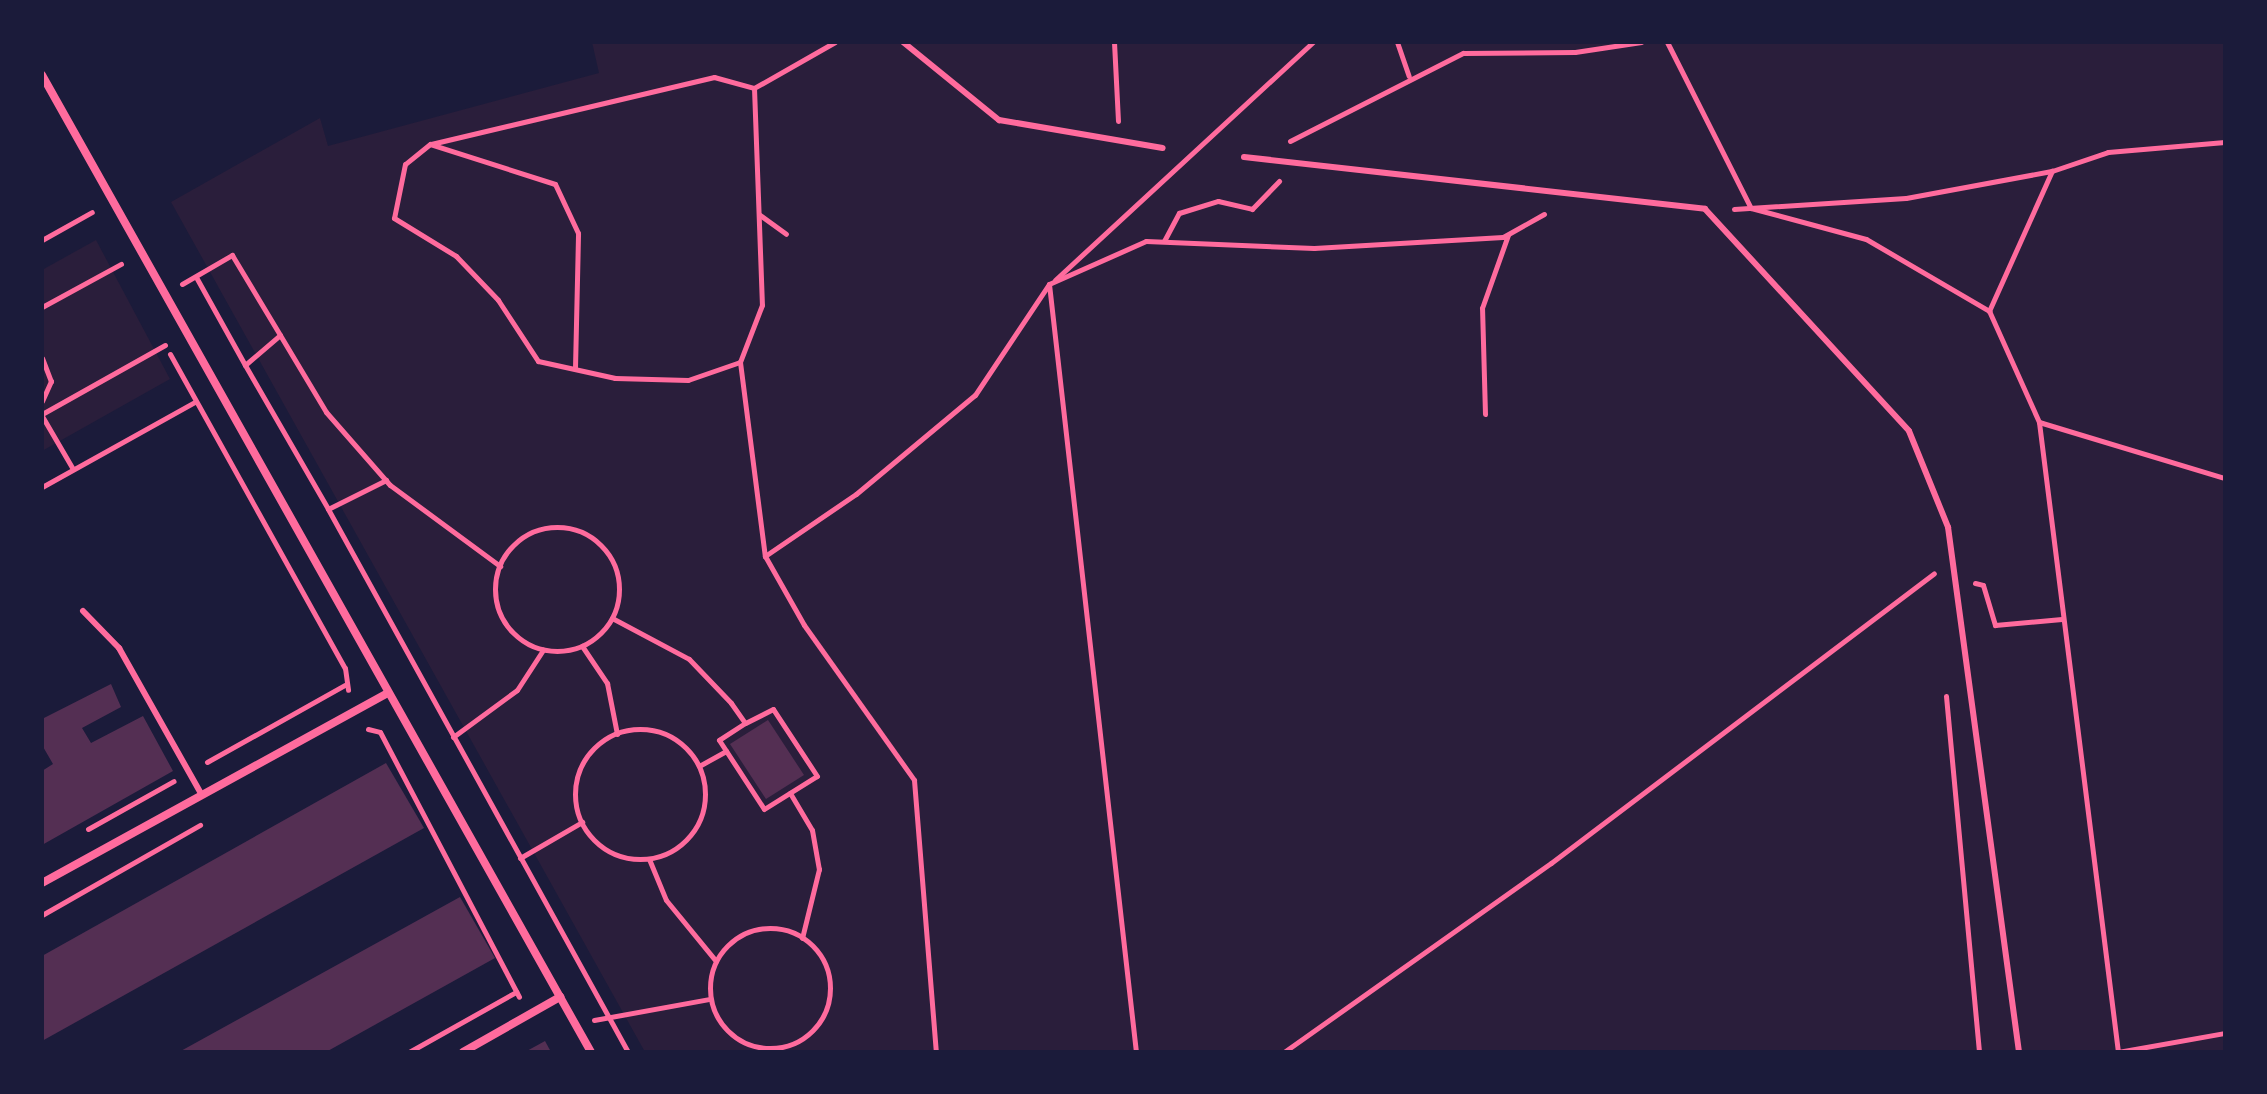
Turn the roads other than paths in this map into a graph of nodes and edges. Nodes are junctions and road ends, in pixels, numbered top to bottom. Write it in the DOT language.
graph roads {
  1 [pos="903,42"];
  2 [pos="42,75"];
  3 [pos="1163,148"];
  4 [pos="1244,157"];
  5 [pos="83,611"];
  6 [pos="386,694"];
  7 [pos="200,792"];
  8 [pos="42,883"];
  9 [pos="560,997"];
  10 [pos="463,1052"];
  11 [pos="591,1052"];
  12 [pos="2019,1052"];
  1 -- 3 [label="lane"];
  2 -- 6 [label="street"];
  4 -- 12 [label="lane"];
  5 -- 7 [label="lane"];
  6 -- 7 [label="street"];
  6 -- 9 [label="street"];
  7 -- 8 [label="street"];
  9 -- 10 [label="street"];
  9 -- 11 [label="street"];
}
